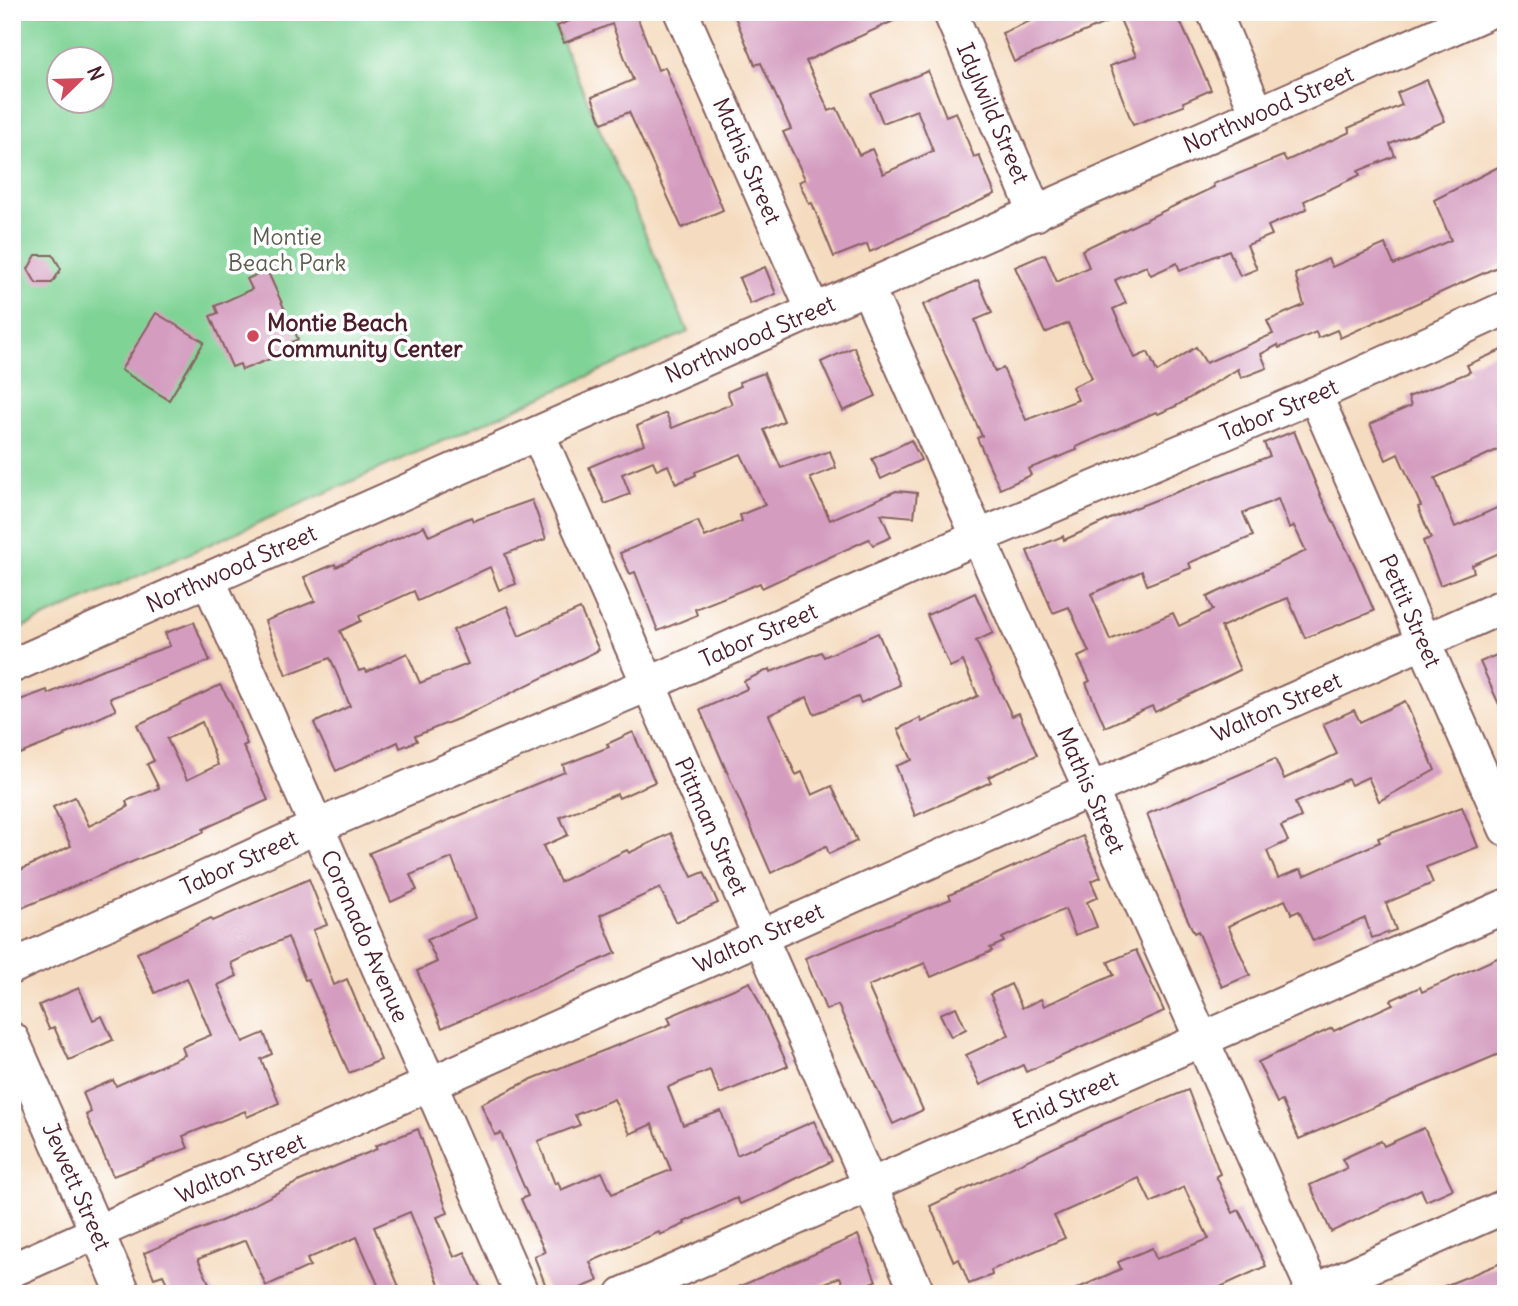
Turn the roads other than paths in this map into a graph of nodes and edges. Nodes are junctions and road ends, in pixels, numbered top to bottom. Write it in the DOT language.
graph roads {
  1 [pos="681,12"];
  2 [pos="950,12"];
  3 [pos="1214,12"];
  4 [pos="1488,12"];
  5 [pos="1258,115"];
  6 [pos="1036,214"];
  7 [pos="867,287"];
  8 [pos="1506,307"];
  9 [pos="813,310"];
  10 [pos="1315,395"];
  11 [pos="538,434"];
  12 [pos="978,537"];
  13 [pos="208,579"];
  14 [pos="1506,605"];
  15 [pos="1423,641"];
  16 [pos="12,666"];
  17 [pos="649,684"];
  18 [pos="1089,789"];
  19 [pos="316,827"];
  20 [pos="1506,829"];
  21 [pos="1506,906"];
  22 [pos="759,935"];
  23 [pos="12,967"];
  24 [pos="12,1039"];
  25 [pos="1200,1041"];
  26 [pos="428,1084"];
  27 [pos="870,1187"];
  28 [pos="1506,1206"];
  29 [pos="97,1232"];
  30 [pos="12,1270"];
  31 [pos="1312,1293"];
  32 [pos="124,1294"];
  33 [pos="522,1294"];
  34 [pos="624,1294"];
  35 [pos="918,1294"];
  1 -- 9 [label="street, Mathis Street"];
  2 -- 6 [label="street, Idylwild Street"];
  3 -- 5 [label="street"];
  4 -- 5 [label="street, Northwood Street"];
  5 -- 6 [label="street, Northwood Street"];
  6 -- 7 [label="street, Northwood Street"];
  7 -- 9 [label="street, Northwood Street"];
  7 -- 12 [label="street, Mathis Street"];
  8 -- 10 [label="street, Tabor Street"];
  9 -- 11 [label="street, Northwood Street"];
  10 -- 12 [label="street, Tabor Street"];
  10 -- 15 [label="street, Pettit Street"];
  11 -- 13 [label="street, Northwood Street"];
  11 -- 17 [label="street, Pittman Street"];
  12 -- 17 [label="street, Tabor Street"];
  12 -- 18 [label="street, Mathis Street"];
  13 -- 16 [label="street, Northwood Street"];
  13 -- 19 [label="street, Coronado Avenue"];
  14 -- 15 [label="street, Walton Street"];
  15 -- 18 [label="street, Walton Street"];
  15 -- 20 [label="street, Pettit Street"];
  17 -- 19 [label="street, Tabor Street"];
  17 -- 22 [label="street, Pittman Street"];
  18 -- 22 [label="street, Walton Street"];
  18 -- 25 [label="street, Mathis Street"];
  19 -- 23 [label="street, Tabor Street"];
  19 -- 26 [label="street, Coronado Avenue"];
  21 -- 25 [label="street, Enid Street"];
  22 -- 26 [label="street, Walton Street"];
  22 -- 27 [label="street, Pittman Street"];
  24 -- 29 [label="street, Jewett Street"];
  25 -- 27 [label="street, Enid Street"];
  25 -- 31 [label="street, Mathis Street"];
  26 -- 29 [label="street, Walton Street"];
  26 -- 33 [label="street, Coronado Avenue"];
  27 -- 34 [label="street, Enid Street"];
  27 -- 35 [label="street, Pittman Street"];
  28 -- 31 [label="street"];
  29 -- 30 [label="street, Walton Street"];
  29 -- 32 [label="street, Jewett Street"];
}
